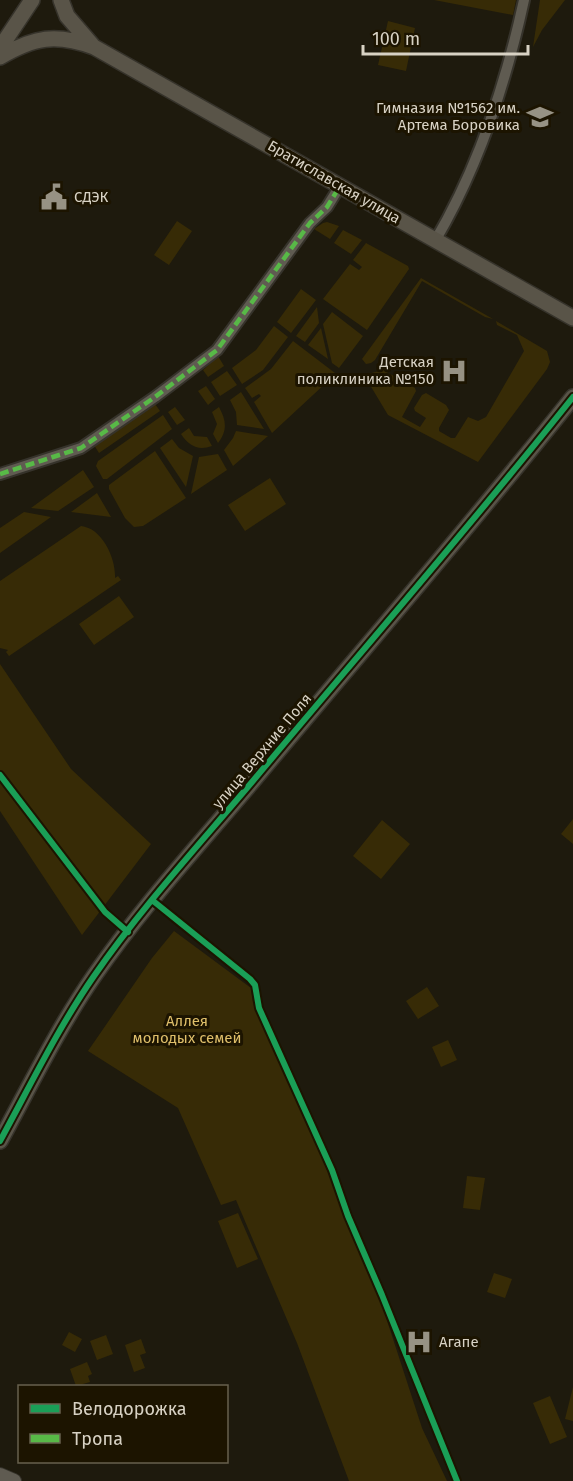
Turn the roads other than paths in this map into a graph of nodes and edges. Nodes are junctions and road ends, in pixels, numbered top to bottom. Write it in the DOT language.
graph roads {
  1 [pos="32,0"];
  2 [pos="61,0"];
  3 [pos="524,0"];
  4 [pos="94,47"];
  5 [pos="0,48"];
  6 [pos="0,57"];
  7 [pos="340,186"];
  8 [pos="435,241"];
  9 [pos="573,318"];
  10 [pos="573,397"];
  11 [pos="0,474"];
  12 [pos="0,1141"];
  13 [pos="0,1475"];
  14 [pos="14,1481"];
  1 -- 5 [label="main road"];
  2 -- 4 [label="main road, Братиславская улица"];
  3 -- 8 [label="street"];
  4 -- 6 [label="main road, Братиславская улица"];
  4 -- 7 [label="main road, Братиславская улица"];
  7 -- 8 [label="main road, Братиславская улица"];
  7 -- 11 [label="street"];
  8 -- 9 [label="main road, Братиславская улица"];
  10 -- 12 [label="main road, улица Верхние Поля"];
  13 -- 14 [label="street"];
}
